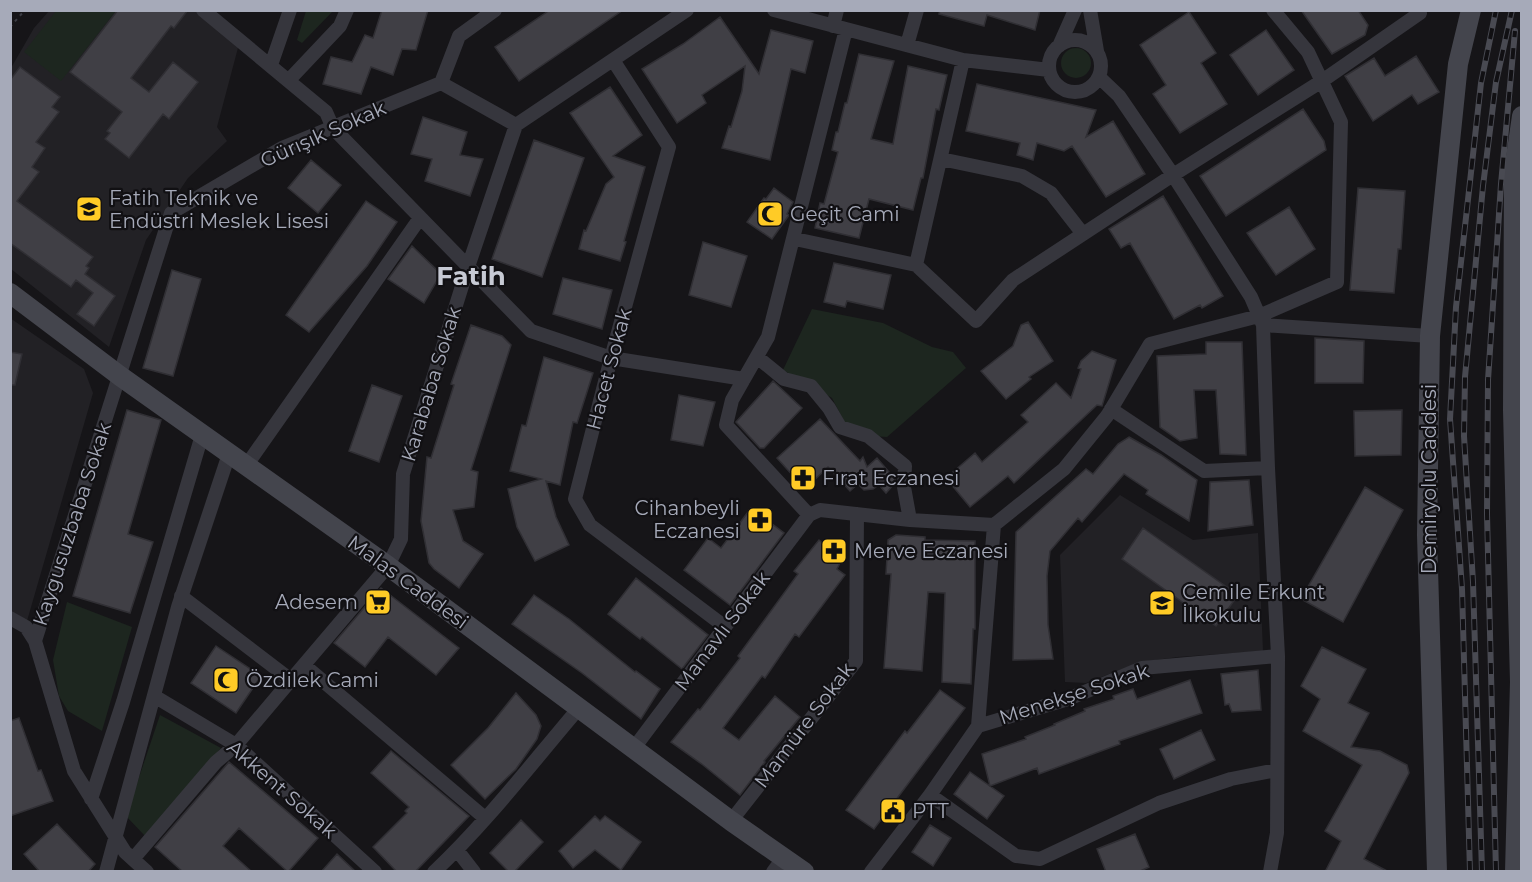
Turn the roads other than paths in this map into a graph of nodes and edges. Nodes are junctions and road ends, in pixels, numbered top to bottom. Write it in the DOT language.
graph roads {
  1 [pos="203,10"];
  2 [pos="290,10"];
  3 [pos="347,10"];
  4 [pos="495,10"];
  5 [pos="687,10"];
  6 [pos="774,10"];
  7 [pos="837,10"];
  8 [pos="917,10"];
  9 [pos="1075,10"];
  10 [pos="1090,10"];
  11 [pos="1273,10"];
  12 [pos="1471,10"];
  13 [pos="1420,13"];
  14 [pos="840,28"];
  15 [pos="907,45"];
  16 [pos="1059,46"];
  17 [pos="1097,51"];
  18 [pos="613,60"];
  19 [pos="963,60"];
  20 [pos="271,65"];
  21 [pos="1049,70"];
  22 [pos="1099,77"];
  23 [pos="289,80"];
  24 [pos="1322,81"];
  25 [pos="441,83"];
  26 [pos="1521,116"];
  27 [pos="516,125"];
  28 [pos="333,128"];
  29 [pos="940,159"];
  30 [pos="1173,175"];
  31 [pos="420,218"];
  32 [pos="1083,234"];
  33 [pos="795,239"];
  34 [pos="916,265"];
  35 [pos="468,267"];
  36 [pos="10,293"];
  37 [pos="1261,321"];
  38 [pos="1430,336"];
  39 [pos="757,357"];
  40 [pos="611,358"];
  41 [pos="121,370"];
  42 [pos="744,379"];
  43 [pos="1111,409"];
  44 [pos="202,435"];
  45 [pos="229,454"];
  46 [pos="246,466"];
  47 [pos="1268,468"];
  48 [pos="857,514"];
  49 [pos="809,515"];
  50 [pos="910,520"];
  51 [pos="994,525"];
  52 [pos="388,566"];
  53 [pos="181,596"];
  54 [pos="10,618"];
  55 [pos="724,626"];
  56 [pos="35,640"];
  57 [pos="1278,656"];
  58 [pos="304,665"];
  59 [pos="291,680"];
  60 [pos="154,696"];
  61 [pos="579,708"];
  62 [pos="978,726"];
  63 [pos="236,745"];
  64 [pos="634,748"];
  65 [pos="1277,770"];
  66 [pos="930,795"];
  67 [pos="91,799"];
  68 [pos="485,818"];
  69 [pos="731,821"];
  70 [pos="116,838"];
  71 [pos="457,850"];
  72 [pos="133,859"];
  73 [pos="778,864"];
  74 [pos="105,872"];
  75 [pos="147,872"];
  76 [pos="375,872"];
  77 [pos="434,872"];
  78 [pos="474,872"];
  79 [pos="804,872"];
  80 [pos="871,872"];
  81 [pos="1270,872"];
  82 [pos="1437,872"];
  83 [pos="1515,872"];
  1 -- 20 [label="street"];
  2 -- 20 [label="street"];
  3 -- 23 [label="street"];
  4 -- 25 [label="street"];
  5 -- 18 [label="street"];
  6 -- 14 [label="street"];
  7 -- 14 [label="street"];
  8 -- 15 [label="street"];
  9 -- 16 [label="street"];
  10 -- 17 [label="street"];
  11 -- 24 [label="street"];
  12 -- 38 [label="main road, Demiryolu Caddesi"];
  13 -- 24 [label="street"];
  14 -- 15 [label="street"];
  14 -- 33 [label="street"];
  15 -- 19 [label="street"];
  16 -- 17 [label="street"];
  16 -- 21 [label="street"];
  17 -- 22 [label="street"];
  18 -- 27 [label="street"];
  18 -- 40 [label="street, Hacet Sokak"];
  19 -- 21 [label="street"];
  19 -- 29 [label="street"];
  20 -- 23 [label="street"];
  21 -- 22 [label="street"];
  22 -- 30 [label="street"];
  23 -- 28 [label="street"];
  24 -- 30 [label="street"];
  24 -- 37 [label="street"];
  25 -- 27 [label="street"];
  25 -- 28 [label="street, Gürışık Sokak"];
  26 -- 83 [label="main road"];
  27 -- 35 [label="street, Karababa Sokak"];
  28 -- 31 [label="street"];
  28 -- 41 [label="street, Gürışık Sokak"];
  29 -- 32 [label="street"];
  29 -- 34 [label="street"];
  30 -- 32 [label="street"];
  30 -- 37 [label="street"];
  31 -- 35 [label="street"];
  31 -- 46 [label="street"];
  32 -- 34 [label="street"];
  33 -- 34 [label="street"];
  33 -- 39 [label="street"];
  35 -- 40 [label="street"];
  35 -- 52 [label="street, Karababa Sokak"];
  36 -- 41 [label="main road, Malas Caddesi"];
  37 -- 38 [label="street"];
  37 -- 43 [label="street"];
  37 -- 47 [label="street"];
  38 -- 82 [label="main road, Demiryolu Caddesi"];
  39 -- 42 [label="street"];
  39 -- 50 [label="street"];
  40 -- 42 [label="street"];
  40 -- 55 [label="street, Hacet Sokak"];
  41 -- 44 [label="main road, Malas Caddesi"];
  41 -- 56 [label="street, Kaygusuzbaba Sokak"];
  42 -- 49 [label="street"];
  43 -- 47 [label="street"];
  43 -- 51 [label="street"];
  44 -- 45 [label="main road, Malas Caddesi"];
  44 -- 67 [label="street"];
  45 -- 46 [label="main road, Malas Caddesi"];
  45 -- 53 [label="street"];
  46 -- 52 [label="main road, Malas Caddesi"];
  47 -- 57 [label="street"];
  48 -- 49 [label="street"];
  48 -- 50 [label="street"];
  48 -- 69 [label="street, Mamüre Sokak"];
  49 -- 55 [label="street, Manavlı Sokak"];
  50 -- 51 [label="street"];
  51 -- 62 [label="street"];
  52 -- 58 [label="street, Karababa Sokak"];
  52 -- 61 [label="main road, Malas Caddesi"];
  53 -- 59 [label="street"];
  53 -- 60 [label="street"];
  54 -- 56 [label="street"];
  55 -- 64 [label="street, Manavlı Sokak"];
  56 -- 67 [label="street, Kaygusuzbaba Sokak"];
  57 -- 62 [label="street, Menekşe Sokak"];
  57 -- 65 [label="street"];
  58 -- 59 [label="street, Karababa Sokak"];
  58 -- 68 [label="street"];
  59 -- 63 [label="street, Karababa Sokak"];
  60 -- 63 [label="street, Akkent Sokak"];
  60 -- 70 [label="street"];
  61 -- 64 [label="main road, Malas Caddesi"];
  61 -- 68 [label="street"];
  62 -- 66 [label="street"];
  63 -- 72 [label="street, Karababa Sokak"];
  63 -- 76 [label="street, Akkent Sokak"];
  64 -- 69 [label="main road, Malas Caddesi"];
  65 -- 66 [label="street"];
  65 -- 81 [label="street"];
  66 -- 80 [label="street"];
  67 -- 70 [label="street, Kaygusuzbaba Sokak"];
  68 -- 71 [label="street"];
  69 -- 73 [label="main road, Malas Caddesi"];
  70 -- 72 [label="street, Kaygusuzbaba Sokak"];
  70 -- 74 [label="street"];
  71 -- 77 [label="street"];
  71 -- 78 [label="street"];
  72 -- 75 [label="street, Kaygusuzbaba Sokak"];
  73 -- 79 [label="main road, Malas Caddesi"];
}
